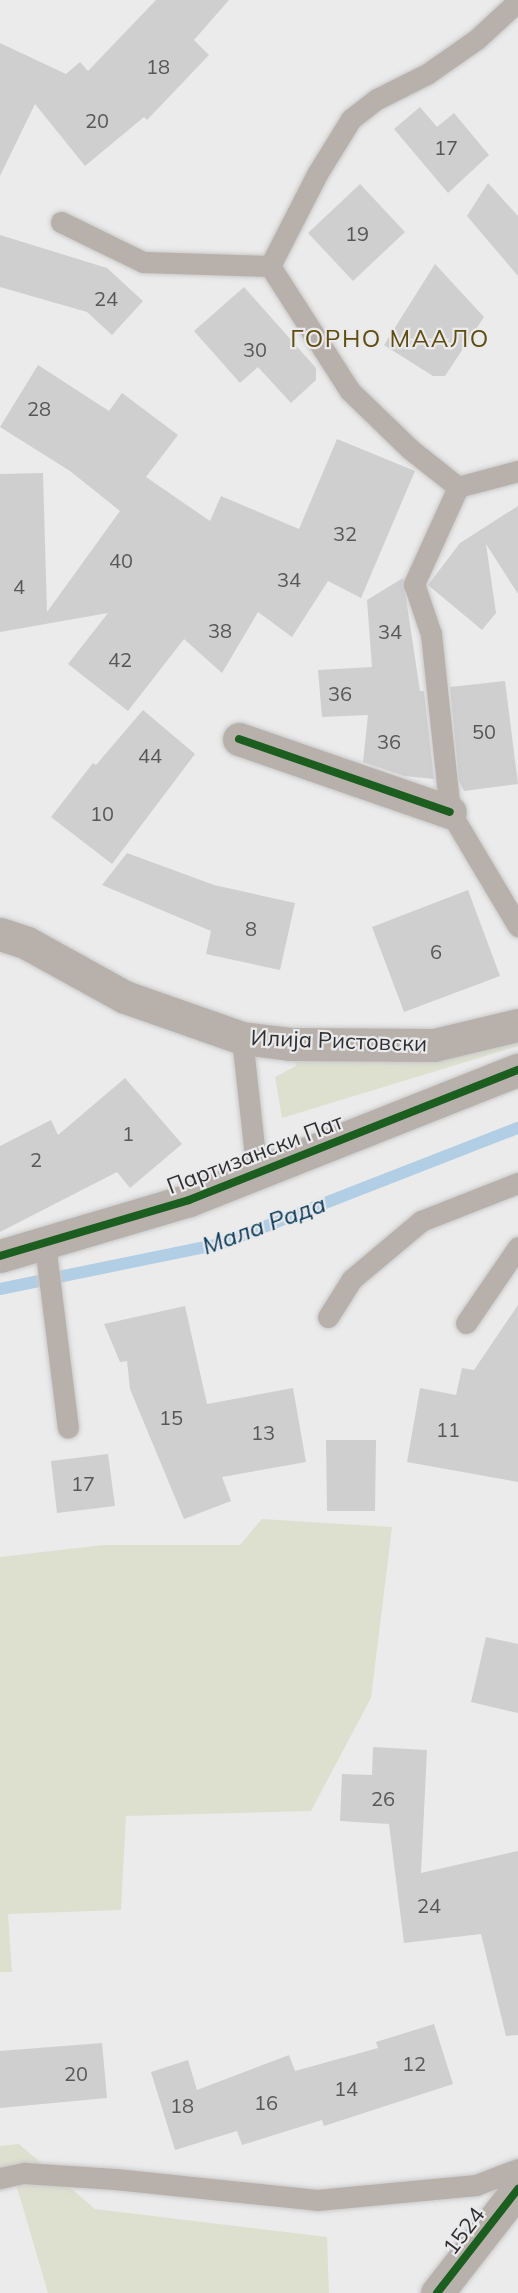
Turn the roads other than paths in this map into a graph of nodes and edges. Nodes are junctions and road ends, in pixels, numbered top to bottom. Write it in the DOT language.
graph roads {
  1 [pos="518,1"];
  2 [pos="61,222"];
  3 [pos="270,266"];
  4 [pos="518,471"];
  5 [pos="458,487"];
  6 [pos="239,739"];
  7 [pos="450,813"];
  8 [pos="518,926"];
  9 [pos="0,934"];
  10 [pos="518,1025"];
  11 [pos="242,1038"];
  12 [pos="518,1070"];
  13 [pos="257,1174"];
  14 [pos="518,1183"];
  15 [pos="518,1247"];
  16 [pos="46,1253"];
  17 [pos="0,1256"];
  18 [pos="328,1317"];
  19 [pos="466,1323"];
  20 [pos="68,1428"];
  21 [pos="518,2169"];
  22 [pos="0,2178"];
  23 [pos="518,2189"];
  24 [pos="436,2293"];
  1 -- 3 [label="lane"];
  2 -- 3 [label="lane"];
  3 -- 5 [label="lane"];
  4 -- 5 [label="lane"];
  5 -- 7 [label="lane"];
  6 -- 7 [label="street"];
  7 -- 8 [label="lane"];
  9 -- 11 [label="street, Илија Ристовски"];
  10 -- 11 [label="street, Илија Ристовски"];
  11 -- 13 [label="lane"];
  12 -- 13 [label="street, Партизански Пат"];
  13 -- 16 [label="street, Партизански Пат"];
  14 -- 18 [label="lane"];
  15 -- 19 [label="lane"];
  16 -- 17 [label="street, Партизански Пат"];
  16 -- 20 [label="lane"];
  21 -- 22 [label="lane, 1524"];
  23 -- 24 [label="street, 1524"];
}
